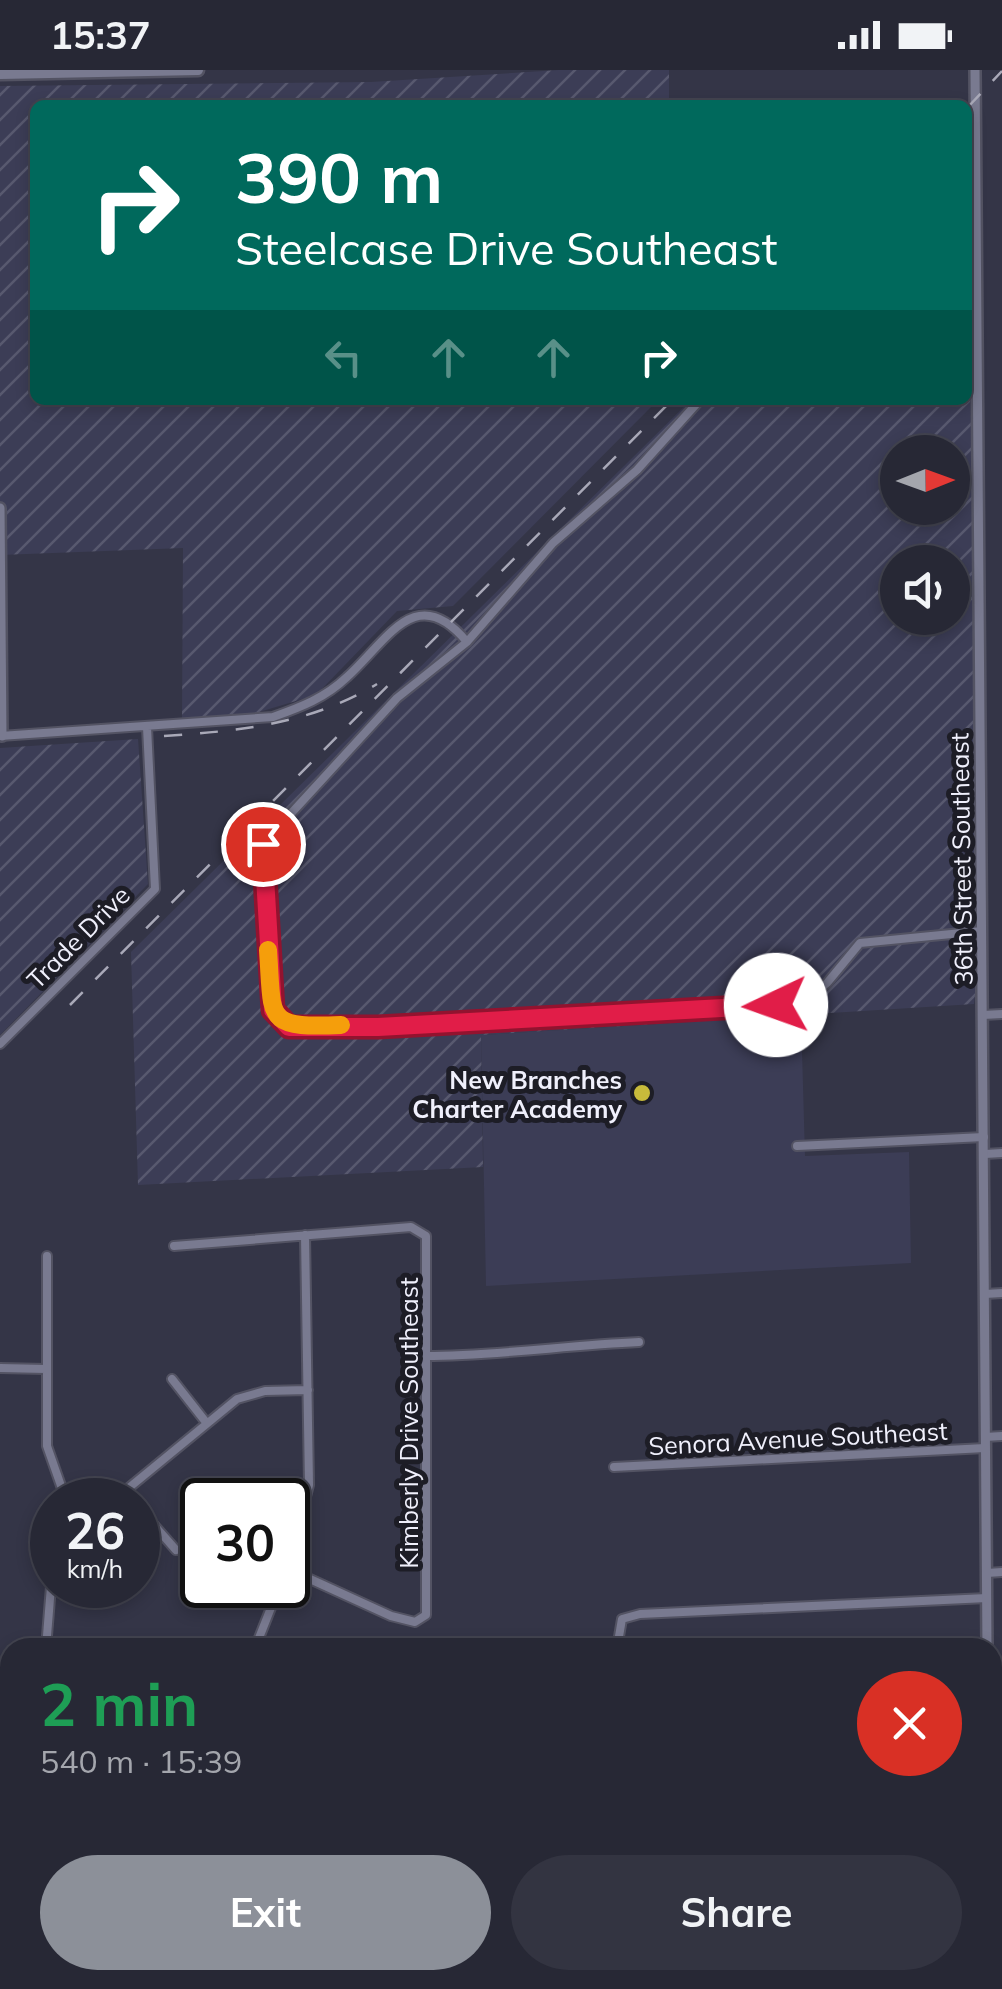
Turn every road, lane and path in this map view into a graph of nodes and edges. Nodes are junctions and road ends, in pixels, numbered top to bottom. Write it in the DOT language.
graph roads {
  1 [pos="198,70"];
  2 [pos="975,70"];
  3 [pos="0,74"];
  4 [pos="695,405"];
  5 [pos="0,508"];
  6 [pos="467,642"];
  7 [pos="146,727"];
  8 [pos="1,736"];
  9 [pos="982,931"];
  10 [pos="1002,1014"];
  11 [pos="983,1015"];
  12 [pos="0,1044"];
  13 [pos="984,1137"];
  14 [pos="797,1146"];
  15 [pos="1002,1153"];
  16 [pos="985,1154"];
  17 [pos="305,1235"];
  18 [pos="174,1246"];
  19 [pos="47,1256"];
  20 [pos="1002,1293"];
  21 [pos="985,1294"];
  22 [pos="639,1342"];
  23 [pos="426,1356"];
  24 [pos="0,1368"];
  25 [pos="46,1368"];
  26 [pos="172,1379"];
  27 [pos="308,1390"];
  28 [pos="206,1421"];
  29 [pos="1002,1436"];
  30 [pos="985,1443"];
  31 [pos="614,1467"];
  32 [pos="57,1478"];
  33 [pos="140,1478"];
  34 [pos="309,1478"];
  35 [pos="160,1532"];
  36 [pos="176,1550"];
  37 [pos="1002,1572"];
  38 [pos="987,1573"];
  39 [pos="310,1577"];
  40 [pos="987,1598"];
  41 [pos="49,1608"];
  42 [pos="271,1608"];
  43 [pos="47,1638"];
  44 [pos="259,1638"];
  45 [pos="619,1638"];
  46 [pos="987,1638"];
  1 -- 3 [label="main road"];
  2 -- 9 [label="street, 36th Street Southeast"];
  4 -- 6 [label="street"];
  5 -- 8 [label="street"];
  6 -- 7 [label="street"];
  6 -- 9 [label="street"];
  7 -- 8 [label="street"];
  7 -- 12 [label="street, Trade Drive"];
  9 -- 11 [label="street, 36th Street Southeast"];
  10 -- 11 [label="street"];
  11 -- 13 [label="street, 36th Street Southeast"];
  13 -- 14 [label="street"];
  13 -- 16 [label="street, 36th Street Southeast"];
  15 -- 16 [label="street"];
  16 -- 21 [label="street, 36th Street Southeast"];
  17 -- 18 [label="street"];
  17 -- 23 [label="street, Kimberly Drive Southeast"];
  17 -- 27 [label="street"];
  19 -- 25 [label="street"];
  20 -- 21 [label="street"];
  21 -- 30 [label="street, 36th Street Southeast"];
  22 -- 23 [label="street"];
  23 -- 39 [label="street, Kimberly Drive Southeast"];
  24 -- 25 [label="street"];
  25 -- 32 [label="street"];
  26 -- 28 [label="street"];
  27 -- 28 [label="street"];
  27 -- 34 [label="street"];
  28 -- 33 [label="street"];
  29 -- 30 [label="street, Senora Avenue Southeast"];
  30 -- 31 [label="street, Senora Avenue Southeast"];
  30 -- 38 [label="street, 36th Street Southeast"];
  35 -- 36 [label="street"];
  37 -- 38 [label="street"];
  38 -- 40 [label="street, 36th Street Southeast"];
  40 -- 45 [label="street"];
  40 -- 46 [label="street, 36th Street Southeast"];
  41 -- 43 [label="street"];
  42 -- 44 [label="street"];
}
